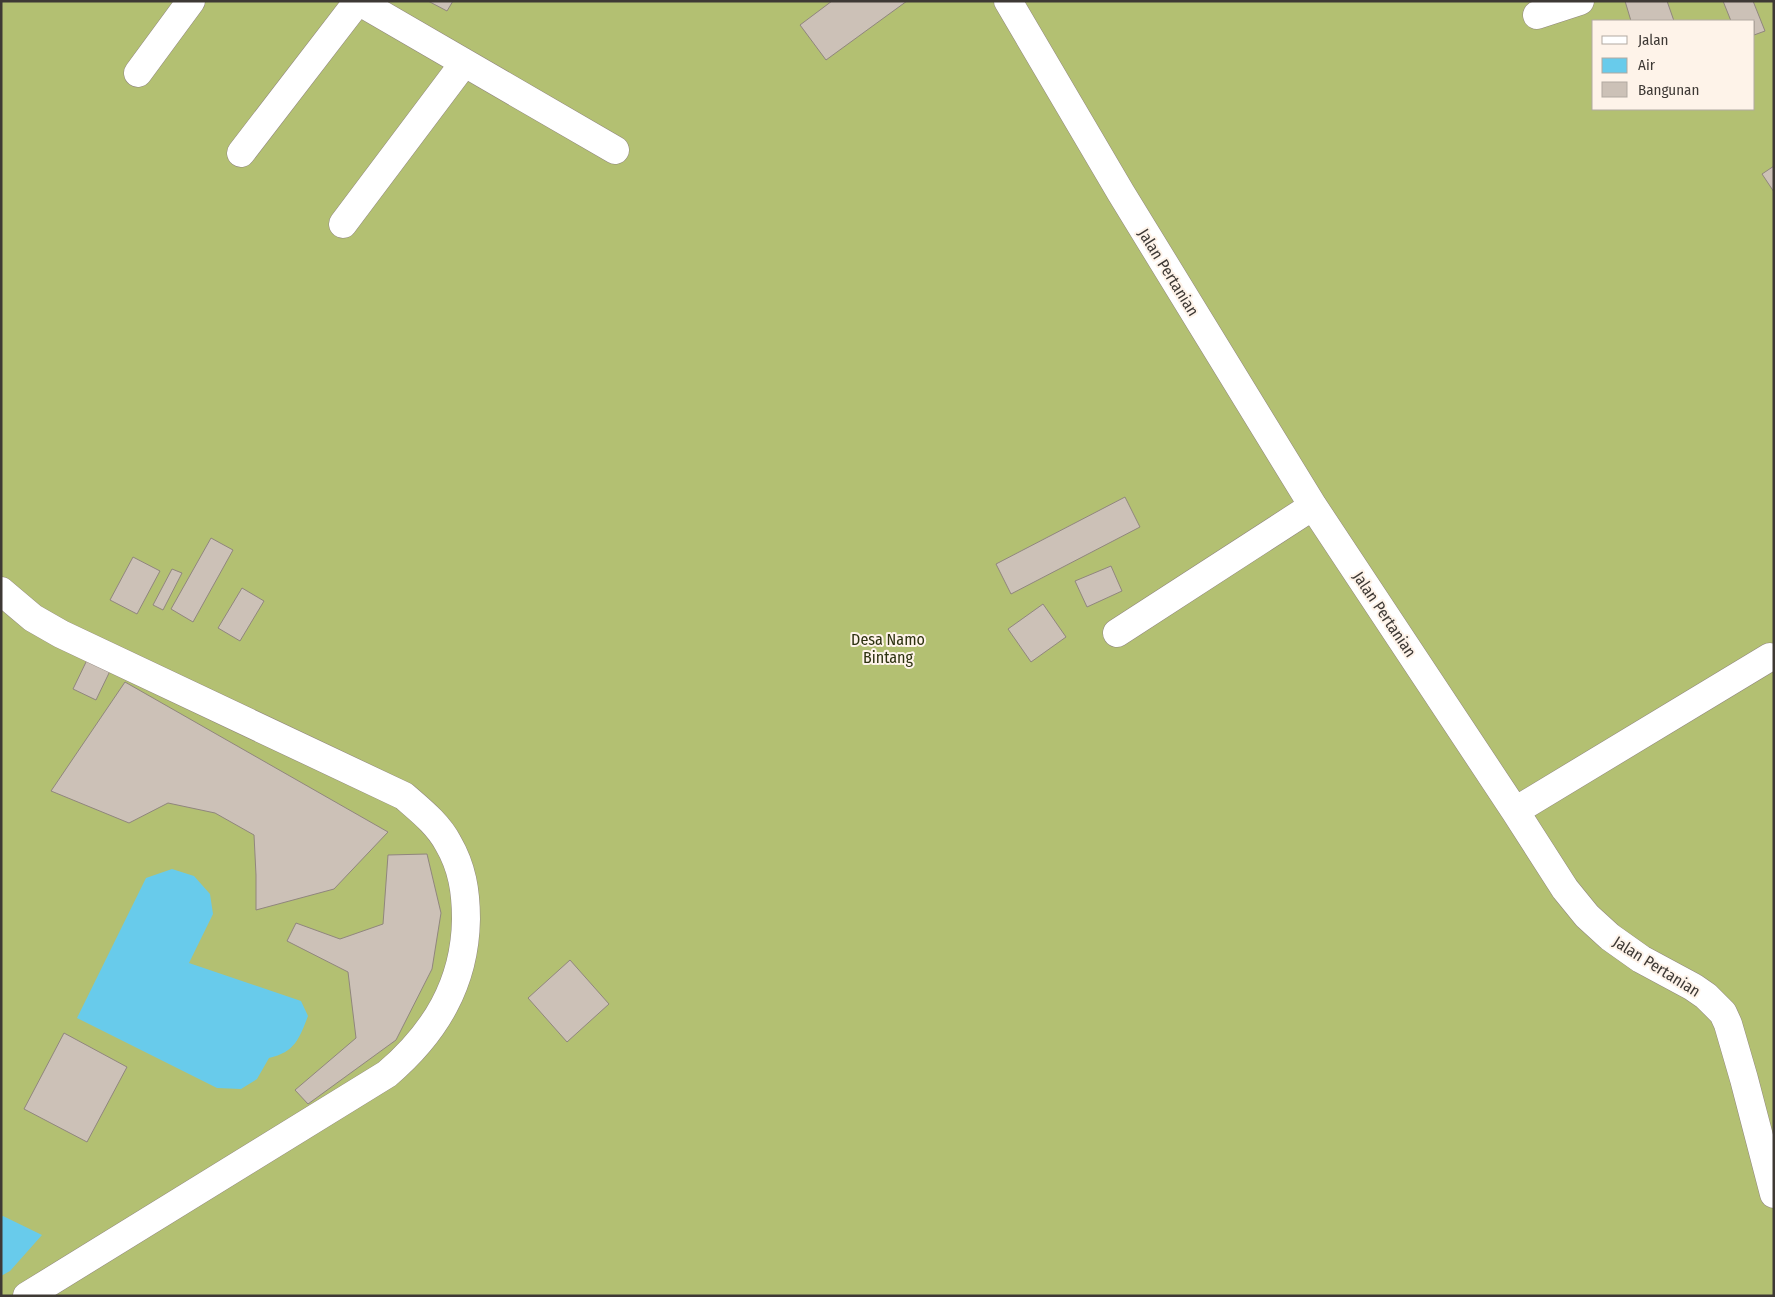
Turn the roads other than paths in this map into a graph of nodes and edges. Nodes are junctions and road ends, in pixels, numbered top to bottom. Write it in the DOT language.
graph roads {
  1 [pos="191,1"];
  2 [pos="358,1"];
  3 [pos="1008,1"];
  4 [pos="1580,1"];
  5 [pos="1537,15"];
  6 [pos="464,63"];
  7 [pos="138,73"];
  8 [pos="615,150"];
  9 [pos="241,153"];
  10 [pos="343,224"];
  11 [pos="1313,506"];
  12 [pos="1,590"];
  13 [pos="1117,633"];
  14 [pos="1770,656"];
  15 [pos="1515,811"];
  16 [pos="1774,1194"];
  17 [pos="28,1296"];
  1 -- 7 [label="street"];
  2 -- 6 [label="street"];
  2 -- 9 [label="street"];
  3 -- 11 [label="street, Jalan Pertanian"];
  4 -- 5 [label="street"];
  6 -- 8 [label="street"];
  6 -- 10 [label="street"];
  11 -- 13 [label="street"];
  11 -- 15 [label="street, Jalan Pertanian"];
  12 -- 17 [label="street"];
  14 -- 15 [label="street"];
  15 -- 16 [label="street, Jalan Pertanian"];
}
